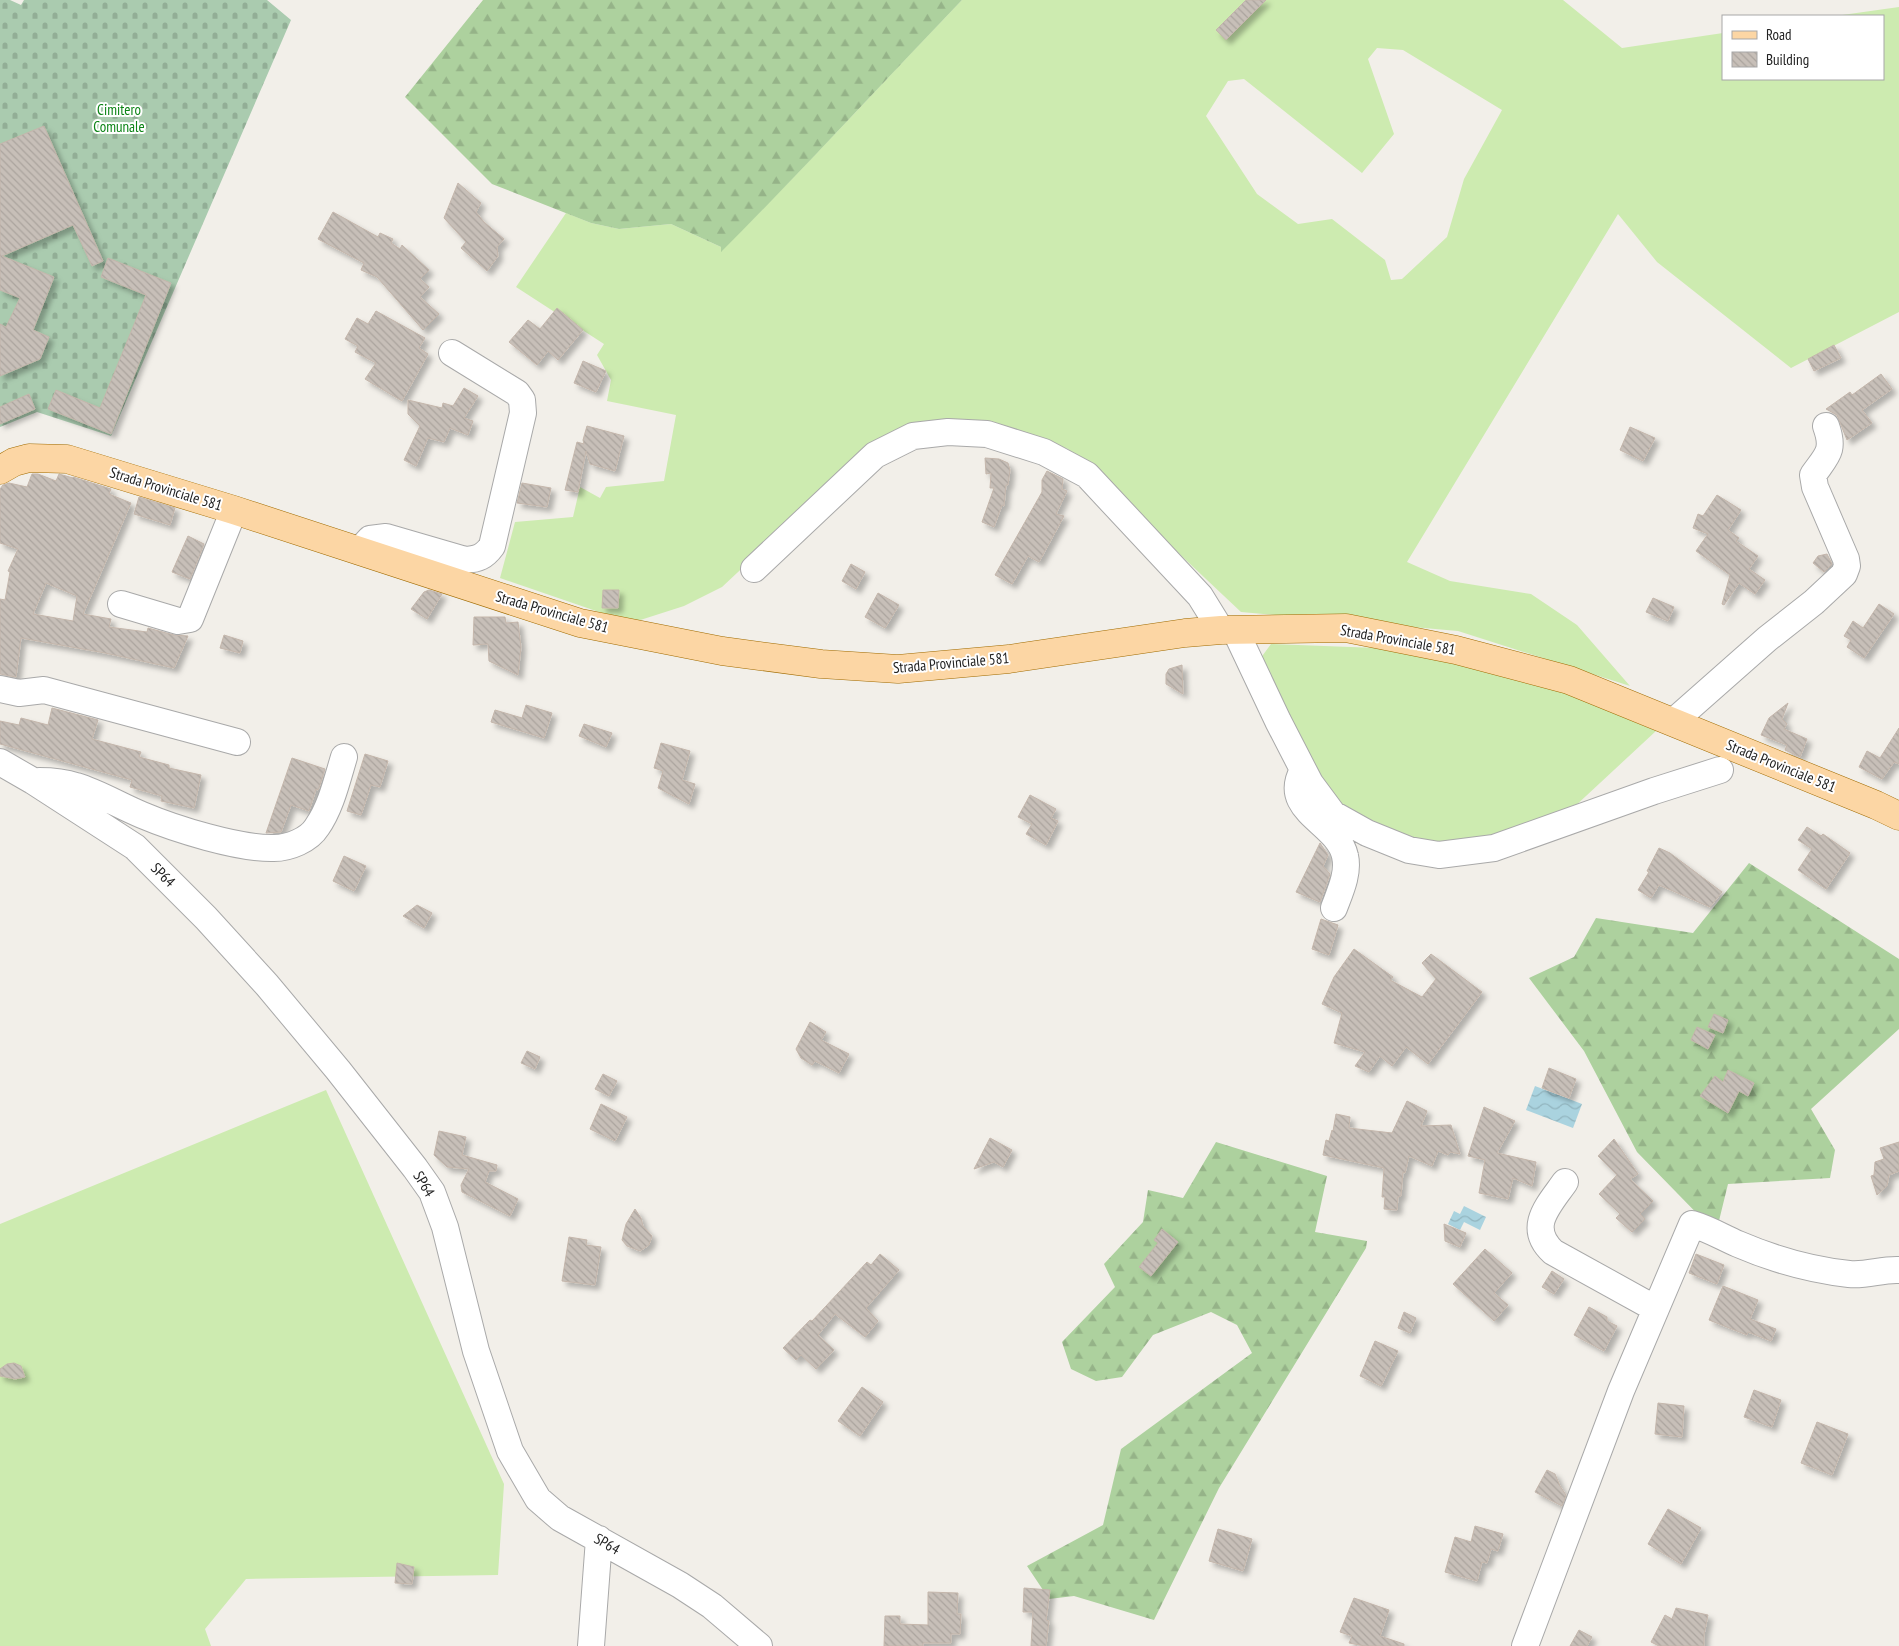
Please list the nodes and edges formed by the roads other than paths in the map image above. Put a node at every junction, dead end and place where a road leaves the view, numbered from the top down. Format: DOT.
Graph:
graph roads {
  1 [pos="452,353"];
  2 [pos="1826,426"];
  3 [pos="0,470"];
  4 [pos="234,510"];
  5 [pos="360,551"];
  6 [pos="754,569"];
  7 [pos="121,604"];
  8 [pos="1228,630"];
  9 [pos="0,689"];
  10 [pos="1672,722"];
  11 [pos="237,742"];
  12 [pos="344,757"];
  13 [pos="0,762"];
  14 [pos="1303,770"];
  15 [pos="1720,770"];
  16 [pos="33,780"];
  17 [pos="1899,816"];
  18 [pos="1334,908"];
  19 [pos="1565,1182"];
  20 [pos="1899,1270"];
  21 [pos="1656,1309"];
  22 [pos="600,1539"];
  23 [pos="591,1646"];
  24 [pos="760,1646"];
  25 [pos="1524,1646"];
  1 -- 5 [label="street"];
  2 -- 10 [label="street"];
  3 -- 4 [label="main road, Strada Provinciale 581"];
  4 -- 5 [label="main road, Strada Provinciale 581"];
  4 -- 7 [label="street"];
  5 -- 8 [label="main road, Strada Provinciale 581"];
  6 -- 8 [label="street"];
  8 -- 10 [label="main road, Strada Provinciale 581"];
  8 -- 14 [label="street"];
  9 -- 11 [label="street"];
  10 -- 17 [label="main road, Strada Provinciale 581"];
  12 -- 16 [label="street"];
  13 -- 16 [label="street, SP64 / SP64"];
  14 -- 15 [label="street"];
  14 -- 18 [label="street"];
  16 -- 22 [label="street, SP64 / SP64"];
  19 -- 21 [label="street"];
  20 -- 21 [label="street"];
  21 -- 25 [label="street"];
  22 -- 23 [label="street"];
  22 -- 24 [label="street, SP64 / SP64"];
}
